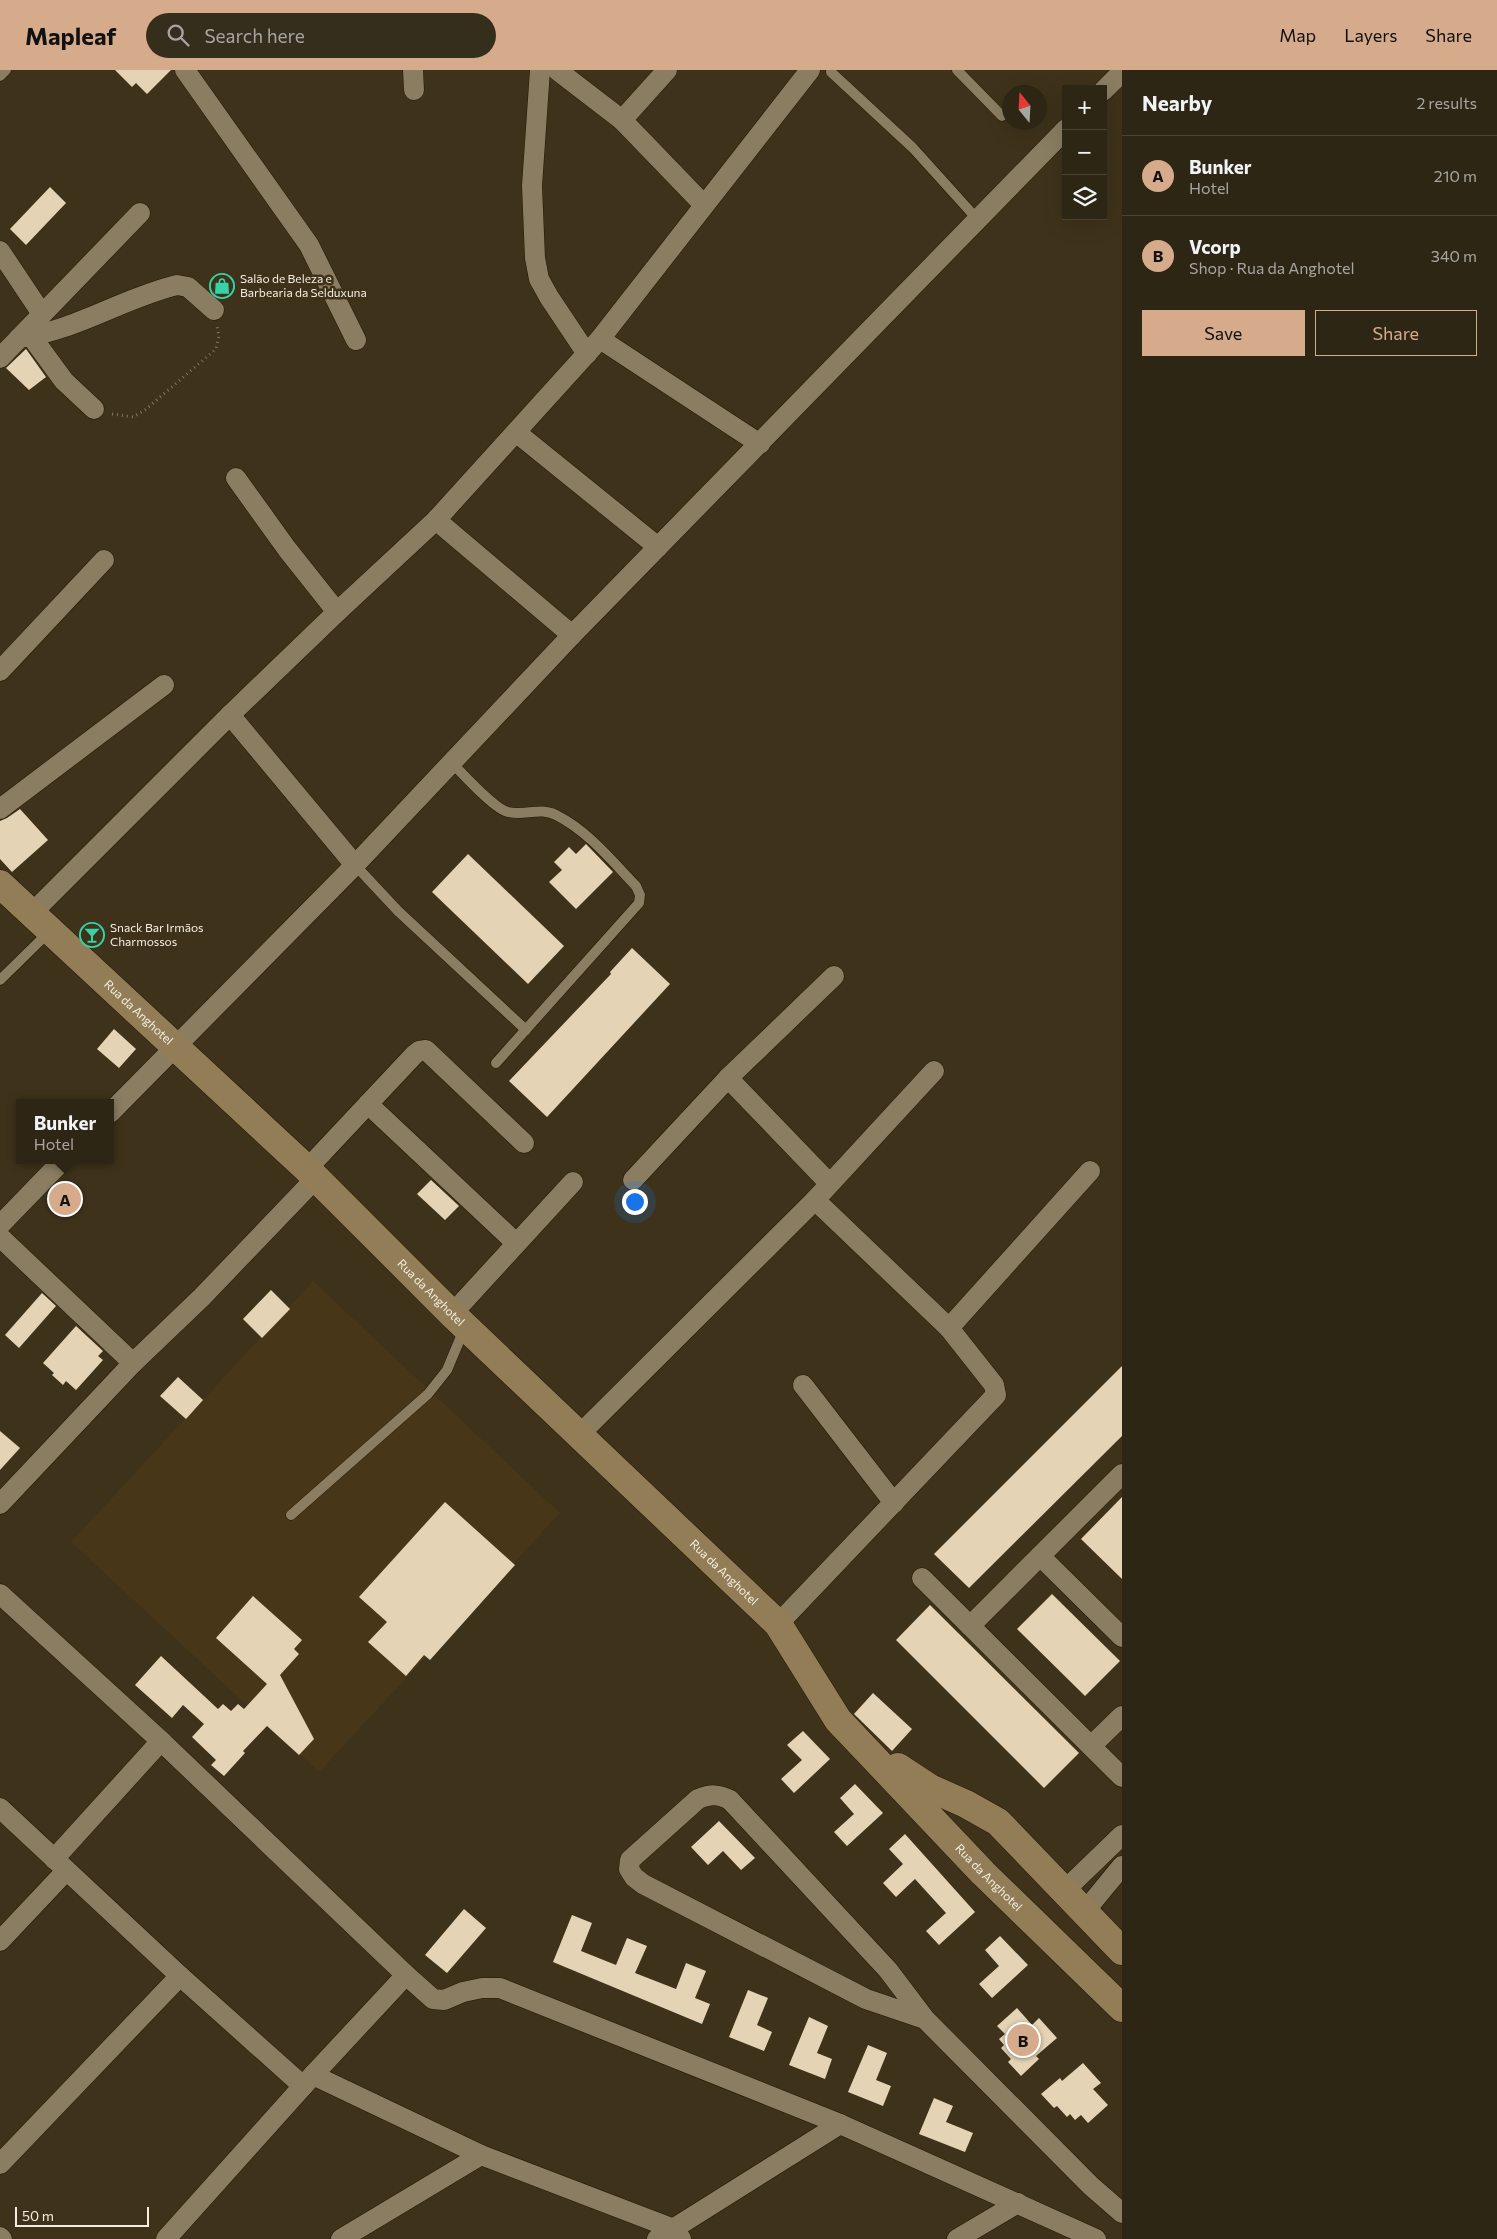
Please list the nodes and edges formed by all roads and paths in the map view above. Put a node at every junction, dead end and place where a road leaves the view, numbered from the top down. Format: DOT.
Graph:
graph roads {
  1 [pos="6,70"];
  2 [pos="185,70"];
  3 [pos="413,70"];
  4 [pos="540,70"];
  5 [pos="557,70"];
  6 [pos="666,70"];
  7 [pos="810,70"];
  8 [pos="957,70"];
  9 [pos="831,72"];
  10 [pos="1122,72"];
  11 [pos="0,76"];
  12 [pos="1107,87"];
  13 [pos="414,90"];
  14 [pos="1002,116"];
  15 [pos="622,120"];
  16 [pos="1062,134"];
  17 [pos="704,205"];
  18 [pos="140,213"];
  19 [pos="978,220"];
  20 [pos="0,251"];
  21 [pos="214,310"];
  22 [pos="42,314"];
  23 [pos="25,337"];
  24 [pos="600,339"];
  25 [pos="356,340"];
  26 [pos="587,354"];
  27 [pos="0,358"];
  28 [pos="94,409"];
  29 [pos="133,417"];
  30 [pos="517,433"];
  31 [pos="760,444"];
  32 [pos="236,478"];
  33 [pos="436,520"];
  34 [pos="658,547"];
  35 [pos="104,560"];
  36 [pos="337,612"];
  37 [pos="572,635"];
  38 [pos="0,671"];
  39 [pos="164,685"];
  40 [pos="230,715"];
  41 [pos="451,762"];
  42 [pos="0,809"];
  43 [pos="354,865"];
  44 [pos="0,884"];
  45 [pos="40,922"];
  46 [pos="834,976"];
  47 [pos="0,980"];
  48 [pos="526,1030"];
  49 [pos="176,1045"];
  50 [pos="496,1063"];
  51 [pos="934,1071"];
  52 [pos="728,1078"];
  53 [pos="368,1104"];
  54 [pos="114,1108"];
  55 [pos="524,1143"];
  56 [pos="59,1164"];
  57 [pos="1090,1171"];
  58 [pos="311,1174"];
  59 [pos="633,1180"];
  60 [pos="573,1182"];
  61 [pos="829,1184"];
  62 [pos="814,1200"];
  63 [pos="0,1225"];
  64 [pos="0,1237"];
  65 [pos="516,1243"];
  66 [pos="459,1320"];
  67 [pos="949,1328"];
  68 [pos="133,1363"];
  69 [pos="803,1385"];
  70 [pos="579,1435"];
  71 [pos="1122,1474"];
  72 [pos="894,1503"];
  73 [pos="0,1504"];
  74 [pos="291,1515"];
  75 [pos="1040,1556"];
  76 [pos="922,1578"];
  77 [pos="0,1594"];
  78 [pos="778,1624"];
  79 [pos="970,1626"];
  80 [pos="1122,1637"];
  81 [pos="1122,1716"];
  82 [pos="838,1720"];
  83 [pos="161,1741"];
  84 [pos="1091,1746"];
  85 [pos="1122,1777"];
  86 [pos="0,1808"];
  87 [pos="1122,1835"];
  88 [pos="60,1865"];
  89 [pos="1122,1866"];
  90 [pos="1064,1890"];
  91 [pos="1085,1911"];
  92 [pos="0,1941"];
  93 [pos="1122,1951"];
  94 [pos="888,1970"];
  95 [pos="406,1975"];
  96 [pos="180,1976"];
  97 [pos="866,1999"];
  98 [pos="1122,2008"];
  99 [pos="925,2019"];
  100 [pos="308,2080"];
  101 [pos="840,2124"];
  102 [pos="481,2154"];
  103 [pos="0,2164"];
  104 [pos="1018,2202"];
  105 [pos="1122,2213"];
  106 [pos="671,2236"];
  107 [pos="166,2239"];
  108 [pos="340,2239"];
  109 [pos="957,2239"];
  110 [pos="1096,2239"];
  1 -- 11 [label="lane"];
  2 -- 25 [label="street"];
  3 -- 13 [label="street"];
  4 -- 26 [label="street"];
  5 -- 15 [label="street"];
  6 -- 15 [label="street"];
  7 -- 17 [label="street"];
  8 -- 14 [label="lane"];
  9 -- 19 [label="lane"];
  10 -- 12 [label="street"];
  15 -- 17 [label="street"];
  16 -- 19 [label="street"];
  17 -- 24 [label="street"];
  18 -- 22 [label="street"];
  19 -- 31 [label="street"];
  20 -- 22 [label="street"];
  21 -- 23 [label="street"];
  21 -- 29 [label="path"];
  22 -- 23 [label="street"];
  23 -- 27 [label="street"];
  23 -- 28 [label="street"];
  24 -- 26 [label="street"];
  24 -- 31 [label="street"];
  26 -- 30 [label="street"];
  30 -- 33 [label="street"];
  30 -- 34 [label="street"];
  31 -- 34 [label="street"];
  32 -- 36 [label="street"];
  33 -- 36 [label="street"];
  33 -- 37 [label="street"];
  34 -- 37 [label="street"];
  35 -- 38 [label="street"];
  36 -- 40 [label="street"];
  37 -- 41 [label="street"];
  39 -- 42 [label="street"];
  40 -- 43 [label="street"];
  40 -- 45 [label="street"];
  41 -- 43 [label="street"];
  41 -- 48 [label="lane"];
  43 -- 48 [label="lane"];
  43 -- 49 [label="street"];
  44 -- 45 [label="main road, Rua da Anghotel"];
  45 -- 47 [label="lane"];
  45 -- 49 [label="main road, Rua da Anghotel"];
  46 -- 52 [label="street"];
  48 -- 50 [label="lane"];
  49 -- 54 [label="street"];
  49 -- 58 [label="main road, Rua da Anghotel"];
  51 -- 61 [label="street"];
  52 -- 59 [label="street"];
  52 -- 61 [label="street"];
  53 -- 55 [label="street"];
  53 -- 58 [label="street"];
  53 -- 65 [label="street"];
  56 -- 63 [label="street"];
  57 -- 67 [label="street"];
  58 -- 66 [label="main road, Rua da Anghotel"];
  58 -- 68 [label="street"];
  60 -- 65 [label="street"];
  61 -- 62 [label="street"];
  62 -- 67 [label="street"];
  62 -- 70 [label="street"];
  64 -- 68 [label="street"];
  65 -- 66 [label="street"];
  66 -- 70 [label="main road, Rua da Anghotel"];
  66 -- 74 [label="lane"];
  67 -- 72 [label="street"];
  68 -- 73 [label="street"];
  69 -- 72 [label="street"];
  70 -- 78 [label="main road, Rua da Anghotel"];
  71 -- 75 [label="street"];
  72 -- 78 [label="street"];
  75 -- 79 [label="street"];
  75 -- 80 [label="street"];
  76 -- 79 [label="street"];
  77 -- 83 [label="street"];
  78 -- 82 [label="main road, Rua da Anghotel"];
  79 -- 84 [label="street"];
  81 -- 84 [label="street"];
  82 -- 90 [label="main road, Rua da Anghotel"];
  82 -- 98 [label="main road, Rua da Anghotel"];
  83 -- 88 [label="street"];
  83 -- 95 [label="street"];
  84 -- 85 [label="street"];
  86 -- 88 [label="street"];
  87 -- 90 [label="street"];
  88 -- 92 [label="street"];
  88 -- 96 [label="street"];
  89 -- 91 [label="street"];
  90 -- 91 [label="main road, Rua da Anghotel"];
  91 -- 93 [label="main road, Rua da Anghotel"];
  94 -- 97 [label="street"];
  94 -- 97 [label="street"];
  94 -- 99 [label="street"];
  95 -- 100 [label="street"];
  95 -- 101 [label="street"];
  96 -- 100 [label="street"];
  96 -- 103 [label="street"];
  97 -- 99 [label="street"];
  99 -- 105 [label="street"];
  100 -- 102 [label="street"];
  100 -- 107 [label="street"];
  101 -- 104 [label="street"];
  101 -- 106 [label="street"];
  102 -- 106 [label="street"];
  102 -- 108 [label="street"];
  104 -- 109 [label="street"];
  104 -- 110 [label="street"];
}
